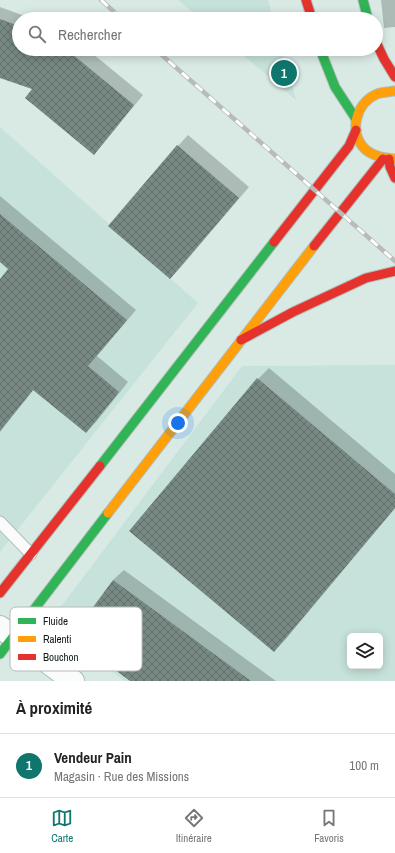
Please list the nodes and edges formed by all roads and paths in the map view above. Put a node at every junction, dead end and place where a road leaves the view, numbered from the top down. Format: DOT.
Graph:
graph roads {
  1 [pos="306,0"];
  2 [pos="363,0"];
  3 [pos="310,12"];
  4 [pos="366,12"];
  5 [pos="323,56"];
  6 [pos="383,56"];
  7 [pos="395,77"];
  8 [pos="395,91"];
  9 [pos="356,119"];
  10 [pos="356,130"];
  11 [pos="389,159"];
  12 [pos="395,178"];
  13 [pos="395,271"];
  14 [pos="241,340"];
  15 [pos="0,522"];
  16 [pos="31,554"];
  17 [pos="0,593"];
  18 [pos="29,607"];
  19 [pos="57,671"];
  20 [pos="73,681"];
  1 -- 3 [label="main road"];
  2 -- 4 [label="main road"];
  5 -- 9 [label="main road"];
  6 -- 7 [label="main road"];
  8 -- 9 [label="main road"];
  9 -- 10 [label="main road"];
  10 -- 11 [label="main road"];
  10 -- 16 [label="main road"];
  11 -- 12 [label="main road"];
  11 -- 14 [label="main road"];
  13 -- 14 [label="main road"];
  14 -- 18 [label="main road"];
  15 -- 16 [label="lane"];
  16 -- 17 [label="main road"];
  19 -- 20 [label="street"];
}
